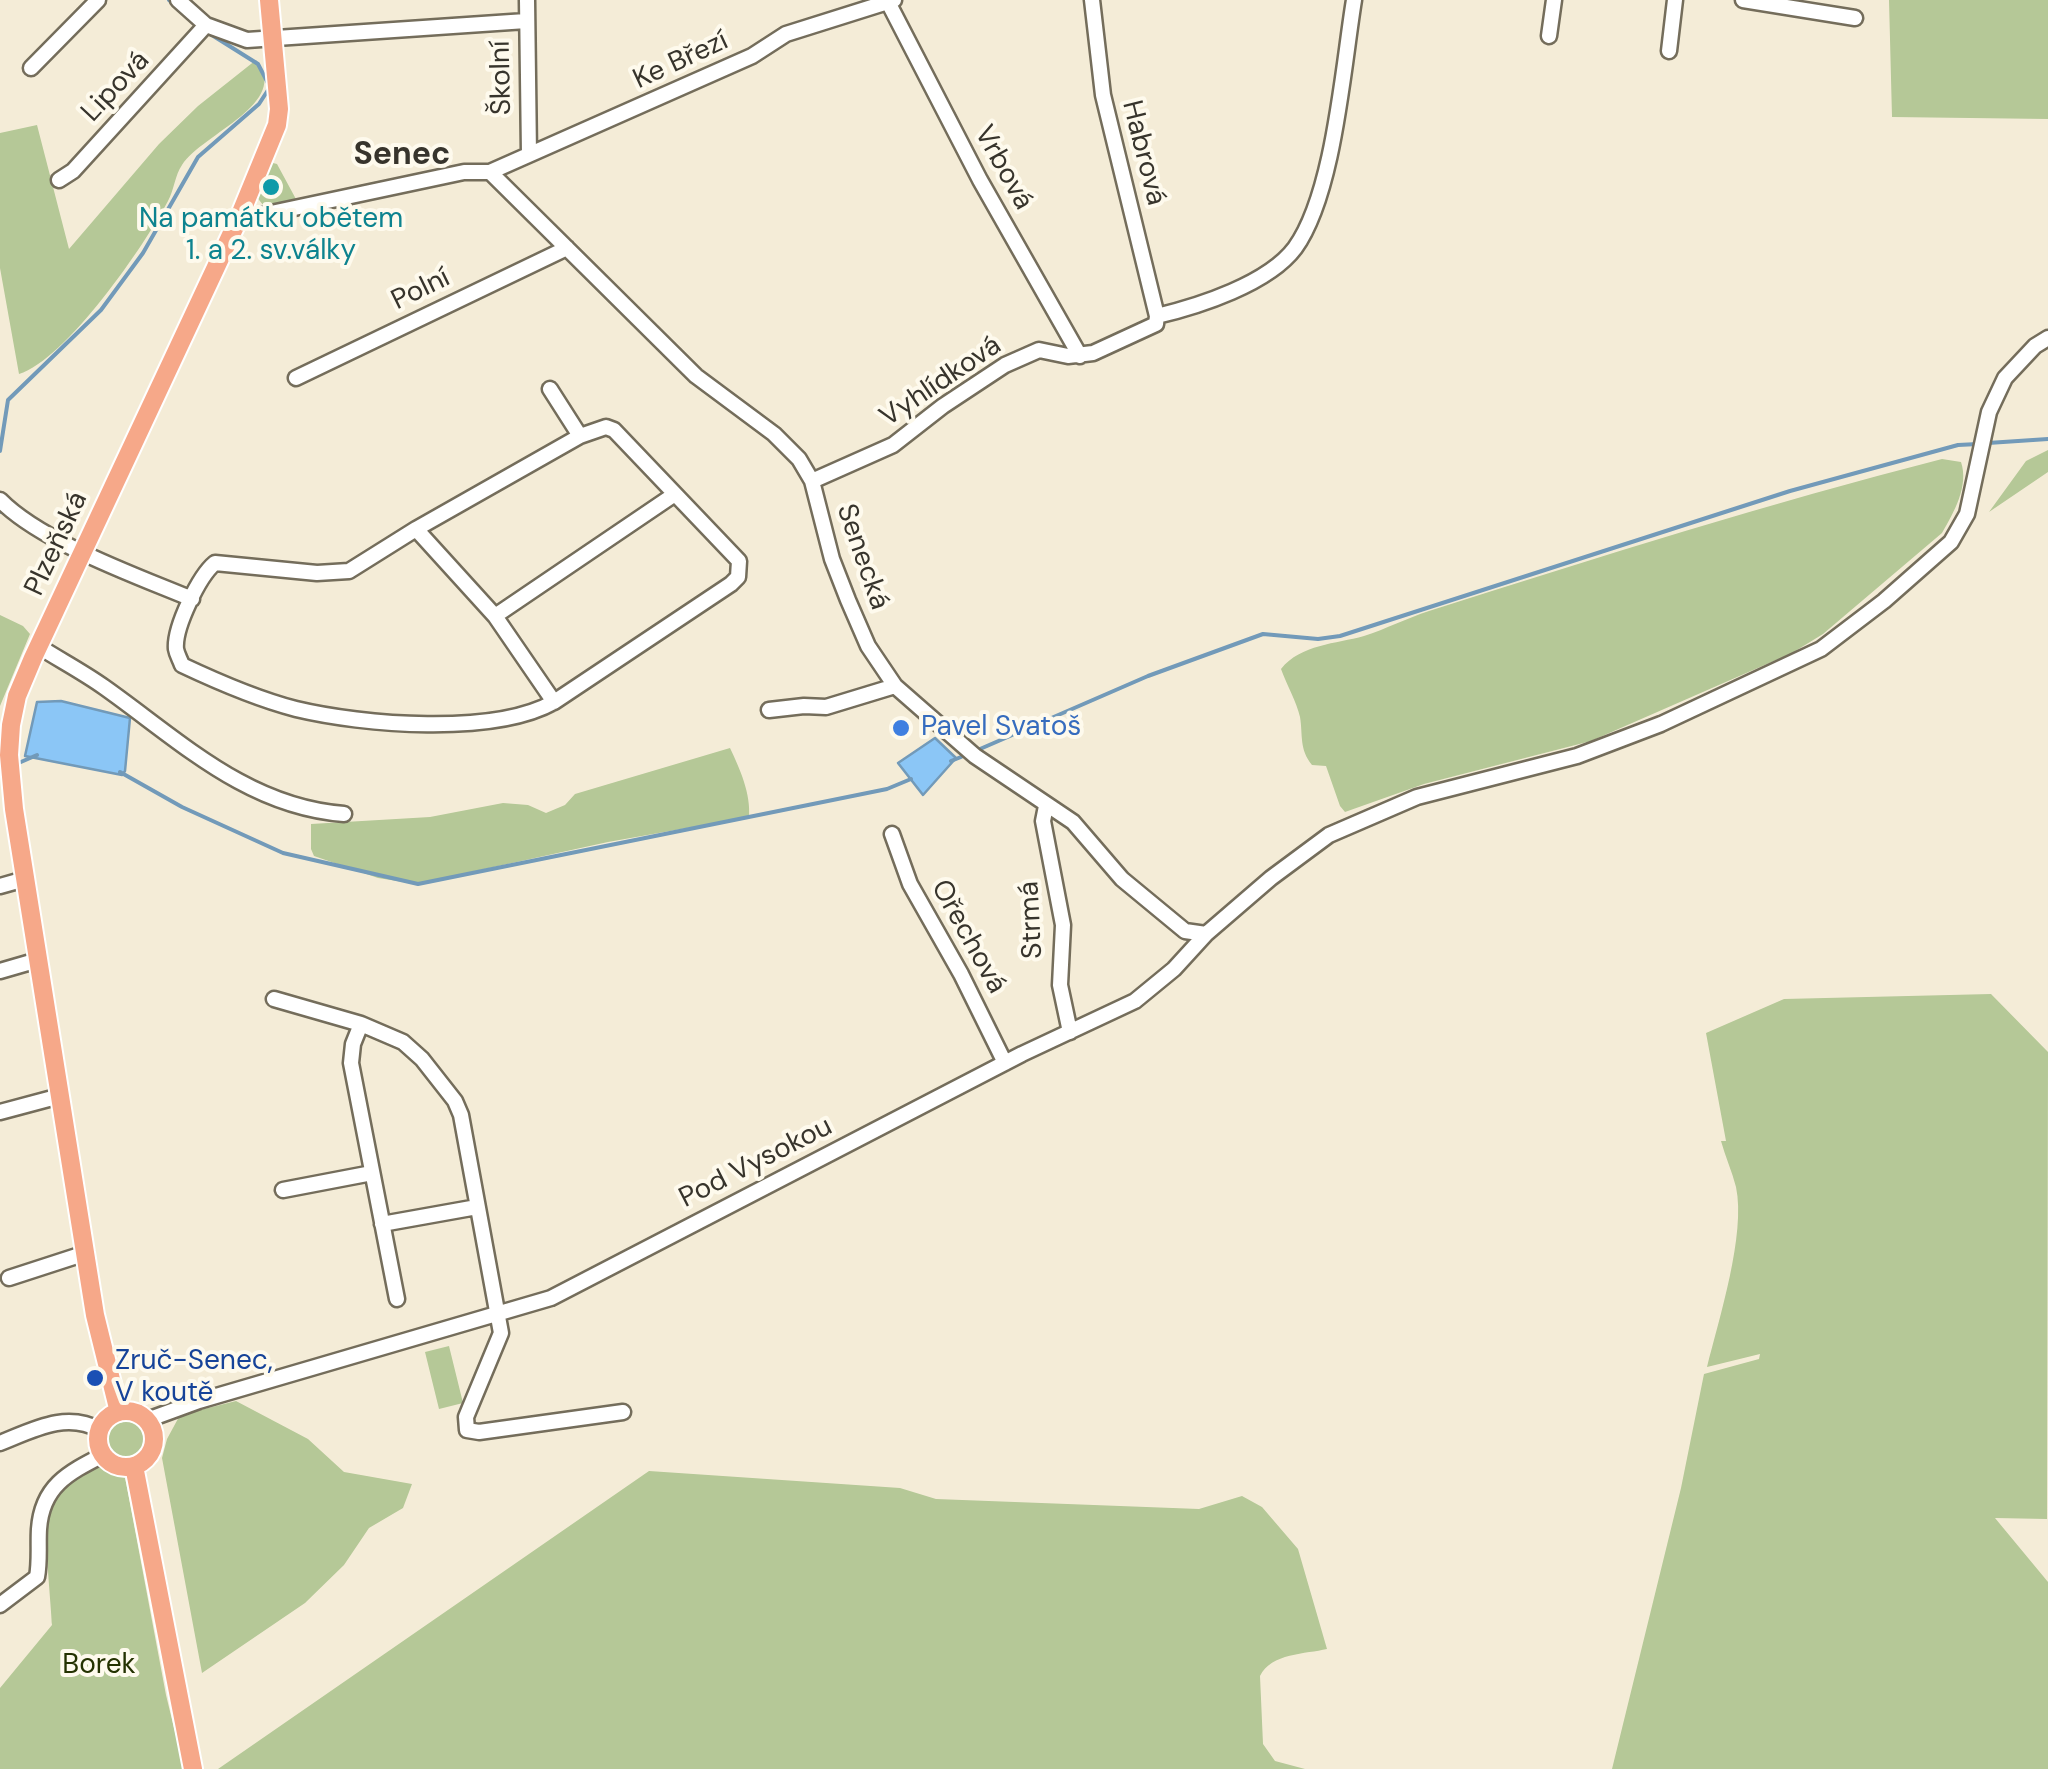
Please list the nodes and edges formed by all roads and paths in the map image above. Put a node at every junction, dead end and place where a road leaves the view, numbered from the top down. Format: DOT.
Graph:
graph roads {
  1 [pos="98,0"];
  2 [pos="178,0"];
  3 [pos="270,0"];
  4 [pos="527,0"];
  5 [pos="1092,0"];
  6 [pos="1354,0"];
  7 [pos="1554,0"];
  8 [pos="1676,0"];
  9 [pos="1744,0"];
  10 [pos="891,1"];
  11 [pos="1854,18"];
  12 [pos="526,21"];
  13 [pos="206,24"];
  14 [pos="1549,36"];
  15 [pos="273,39"];
  16 [pos="1669,52"];
  17 [pos="31,68"];
  18 [pos="530,154"];
  19 [pos="490,172"];
  20 [pos="59,180"];
  21 [pos="238,220"];
  22 [pos="567,248"];
  23 [pos="1158,316"];
  24 [pos="2048,338"];
  25 [pos="1080,356"];
  26 [pos="296,378"];
  27 [pos="550,389"];
  28 [pos="580,436"];
  29 [pos="812,481"];
  30 [pos="675,494"];
  31 [pos="0,500"];
  32 [pos="416,529"];
  33 [pos="84,553"];
  34 [pos="192,599"];
  35 [pos="495,616"];
  36 [pos="38,646"];
  37 [pos="894,686"];
  38 [pos="554,702"];
  39 [pos="769,710"];
  40 [pos="1046,806"];
  41 [pos="344,814"];
  42 [pos="892,834"];
  43 [pos="25,879"];
  44 [pos="0,886"];
  45 [pos="1206,934"];
  46 [pos="38,960"];
  47 [pos="0,971"];
  48 [pos="274,999"];
  49 [pos="361,1024"];
  50 [pos="1070,1032"];
  51 [pos="1005,1063"];
  52 [pos="60,1096"];
  53 [pos="0,1112"];
  54 [pos="372,1172"];
  55 [pos="283,1190"];
  56 [pos="478,1206"];
  57 [pos="382,1224"];
  58 [pos="86,1253"];
  59 [pos="9,1278"];
  60 [pos="396,1299"];
  61 [pos="498,1315"];
  62 [pos="119,1412"];
  63 [pos="623,1412"];
  64 [pos="147,1420"];
  65 [pos="100,1430"];
  66 [pos="0,1443"];
  67 [pos="102,1455"];
  68 [pos="134,1466"];
  69 [pos="0,1605"];
  70 [pos="193,1769"];
  1 -- 17 [label="street"];
  2 -- 13 [label="street"];
  3 -- 15 [label="main road, Plzeňská"];
  4 -- 12 [label="street, Školní"];
  5 -- 23 [label="street, Habrová"];
  6 -- 23 [label="street, Vyhlídková"];
  7 -- 14 [label="street"];
  8 -- 16 [label="street"];
  9 -- 11 [label="street"];
  10 -- 18 [label="street, Ke Březí"];
  10 -- 25 [label="street, Vrbová"];
  12 -- 15 [label="street"];
  12 -- 18 [label="street, Školní"];
  13 -- 15 [label="street"];
  13 -- 20 [label="street, Lipová"];
  15 -- 21 [label="main road, Plzeňská"];
  18 -- 19 [label="street, Ke Březí"];
  19 -- 21 [label="street, Ke Březí"];
  19 -- 22 [label="street, Senecká"];
  21 -- 33 [label="main road, Plzeňská"];
  22 -- 26 [label="street, Polní"];
  22 -- 29 [label="street, Senecká"];
  23 -- 25 [label="street, Vyhlídková"];
  24 -- 45 [label="street, Pod Vysokou"];
  25 -- 29 [label="street, Vyhlídková"];
  27 -- 28 [label="street"];
  28 -- 30 [label="street"];
  28 -- 32 [label="street"];
  29 -- 37 [label="street, Senecká"];
  30 -- 35 [label="street"];
  30 -- 38 [label="street"];
  31 -- 33 [label="street"];
  32 -- 34 [label="street"];
  32 -- 35 [label="street"];
  33 -- 34 [label="street"];
  33 -- 36 [label="main road, Plzeňská"];
  34 -- 38 [label="street"];
  35 -- 38 [label="street"];
  36 -- 41 [label="street"];
  36 -- 43 [label="main road, Plzeňská"];
  37 -- 39 [label="street"];
  37 -- 40 [label="street, Senecká"];
  40 -- 45 [label="street, Senecká"];
  40 -- 50 [label="street, Strmá"];
  42 -- 51 [label="street, Ořechová"];
  43 -- 44 [label="street"];
  43 -- 46 [label="main road, Plzeňská"];
  45 -- 50 [label="street, Pod Vysokou"];
  46 -- 47 [label="street"];
  46 -- 52 [label="main road, Plzeňská"];
  48 -- 49 [label="street"];
  49 -- 54 [label="street"];
  49 -- 56 [label="street"];
  50 -- 51 [label="street, Pod Vysokou"];
  51 -- 61 [label="street, Pod Vysokou"];
  52 -- 53 [label="street"];
  52 -- 58 [label="main road, Plzeňská"];
  54 -- 55 [label="street"];
  54 -- 57 [label="street"];
  56 -- 57 [label="street"];
  56 -- 61 [label="street"];
  57 -- 60 [label="street"];
  58 -- 59 [label="street"];
  58 -- 62 [label="main road, Plzeňská"];
  61 -- 63 [label="street"];
  61 -- 64 [label="street, Pod Vysokou"];
  62 -- 64 [label="main road"];
  62 -- 65 [label="main road"];
  64 -- 68 [label="main road"];
  65 -- 66 [label="street"];
  65 -- 67 [label="main road"];
  67 -- 68 [label="main road"];
  67 -- 69 [label="street"];
  68 -- 70 [label="main road"];
}
